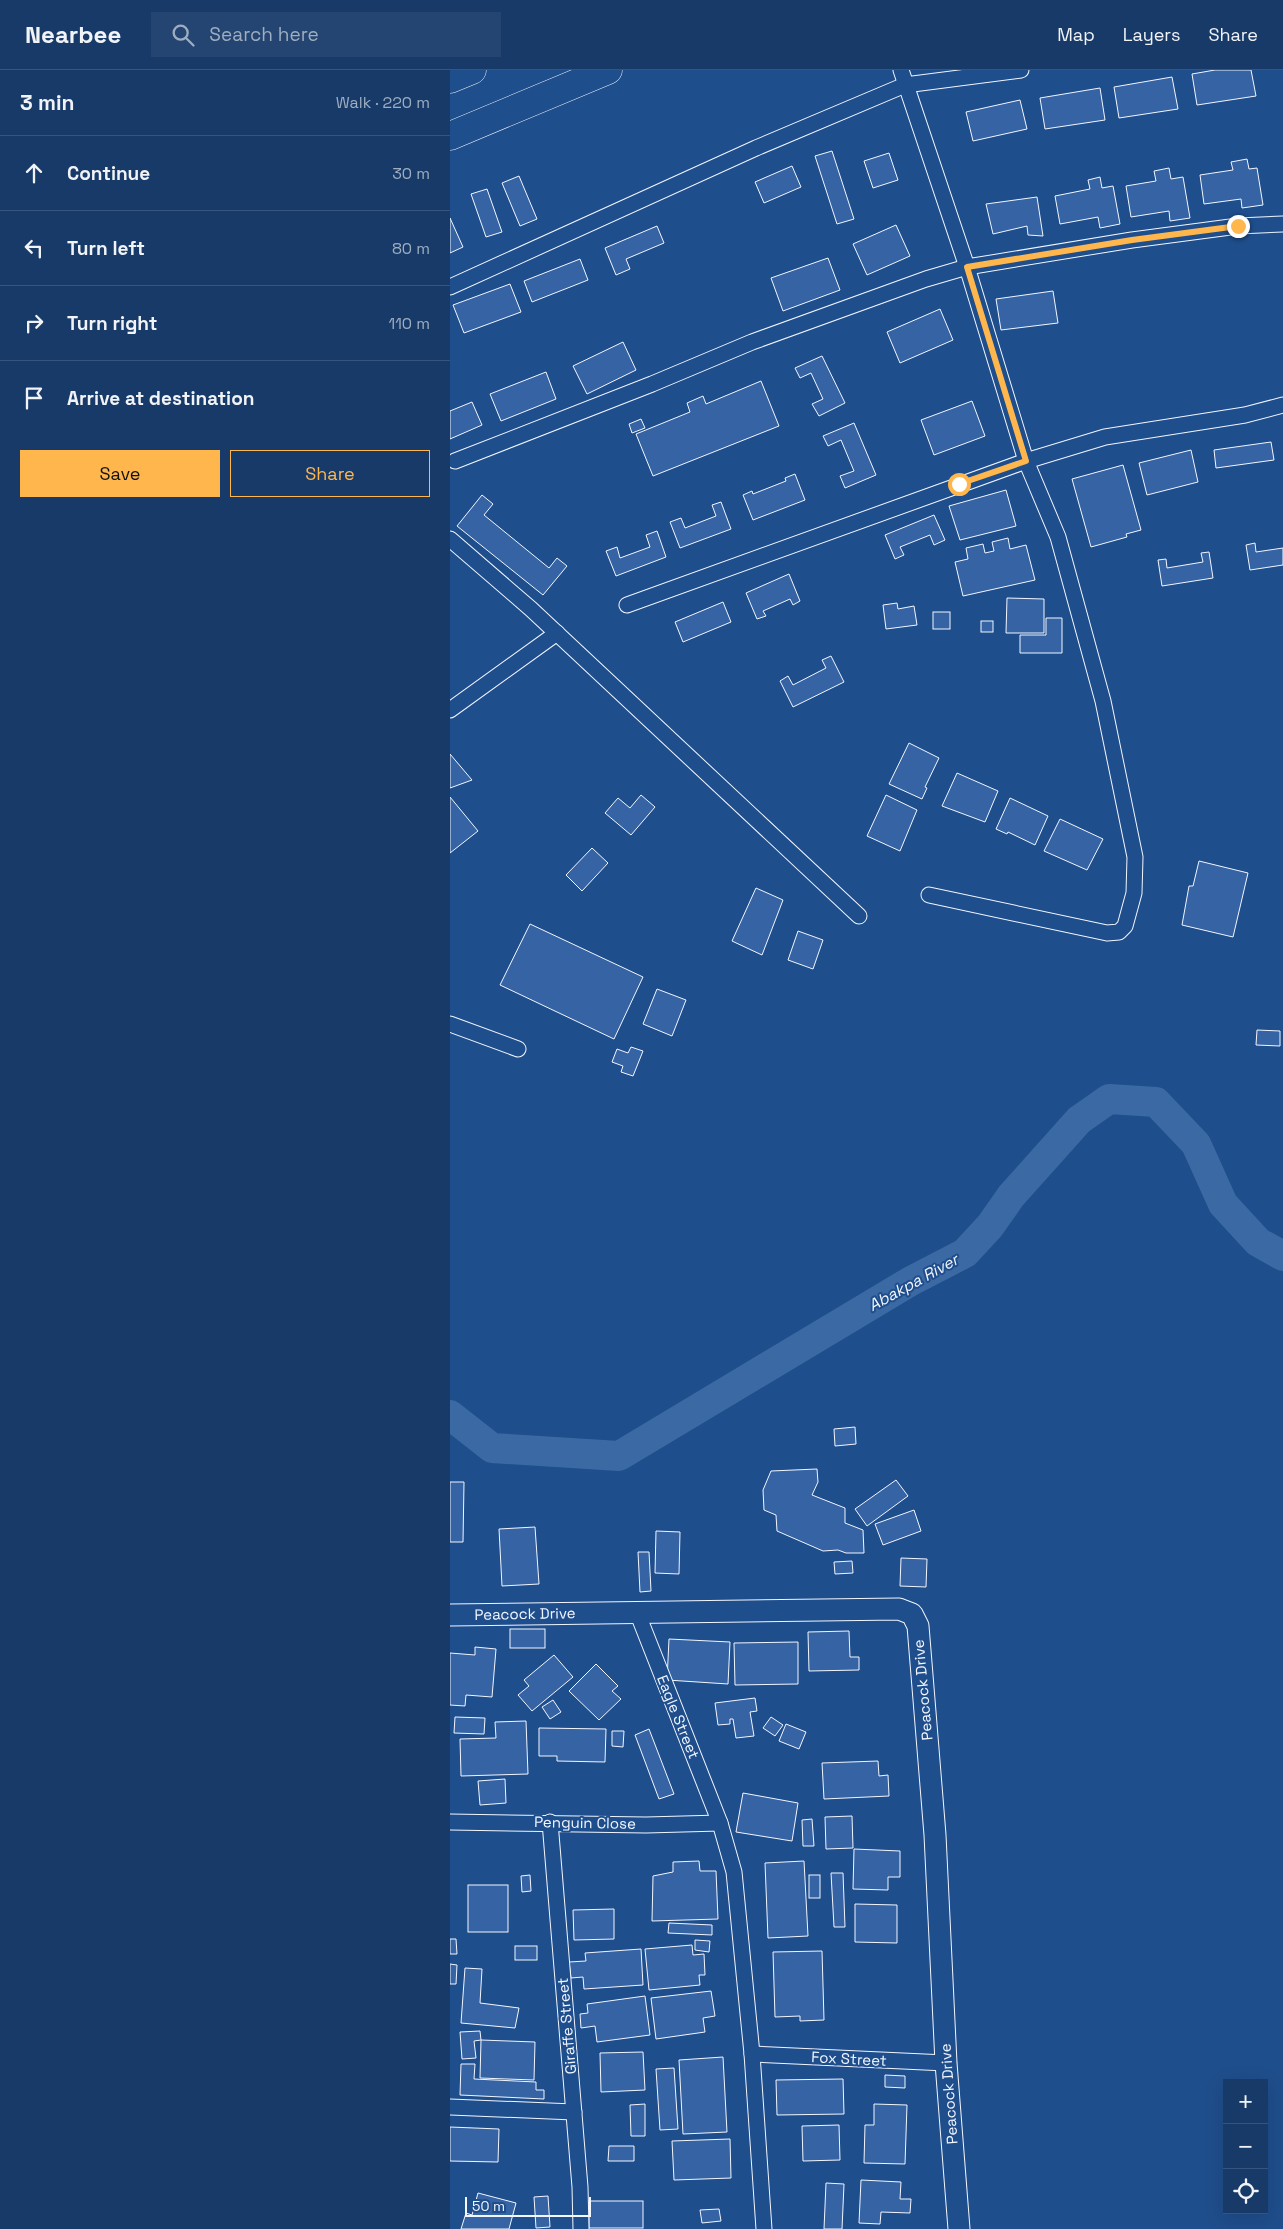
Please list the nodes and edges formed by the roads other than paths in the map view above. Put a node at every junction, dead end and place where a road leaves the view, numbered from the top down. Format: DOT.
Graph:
graph roads {
  1 [pos="472,70"];
  2 [pos="608,70"];
  3 [pos="901,70"];
  4 [pos="1021,70"];
  5 [pos="450,79"];
  6 [pos="905,85"];
  7 [pos="450,136"];
  8 [pos="1283,224"];
  9 [pos="967,267"];
  10 [pos="450,287"];
  11 [pos="1283,405"];
  12 [pos="455,461"];
  13 [pos="1026,461"];
  14 [pos="450,539"];
  15 [pos="627,605"];
  16 [pos="557,633"];
  17 [pos="450,710"];
  18 [pos="930,895"];
  19 [pos="859,916"];
  20 [pos="450,1024"];
  21 [pos="518,1049"];
  22 [pos="636,1612"];
  23 [pos="450,1615"];
  24 [pos="450,1822"];
  25 [pos="550,1822"];
  26 [pos="720,1823"];
  27 [pos="752,2054"];
  28 [pos="946,2063"];
  29 [pos="450,2107"];
  30 [pos="574,2112"];
  31 [pos="581,2229"];
  32 [pos="764,2229"];
  33 [pos="959,2229"];
  1 -- 5 [label="highway"];
  2 -- 7 [label="highway"];
  3 -- 6 [label="street"];
  4 -- 6 [label="street"];
  6 -- 9 [label="street"];
  6 -- 10 [label="street"];
  8 -- 9 [label="street"];
  9 -- 12 [label="street"];
  9 -- 13 [label="street"];
  11 -- 13 [label="street"];
  13 -- 15 [label="street"];
  13 -- 18 [label="street"];
  14 -- 16 [label="street"];
  16 -- 17 [label="street"];
  16 -- 19 [label="street"];
  20 -- 21 [label="street"];
  22 -- 23 [label="street, Peacock Drive"];
  22 -- 26 [label="street, Eagle Street"];
  22 -- 28 [label="street, Peacock Drive"];
  24 -- 25 [label="street, Penguin Close"];
  25 -- 26 [label="street, Penguin Close"];
  25 -- 30 [label="street, Giraffe Street"];
  26 -- 27 [label="street, Eagle Street"];
  27 -- 28 [label="street, Fox Street"];
  27 -- 32 [label="street, Eagle Street"];
  28 -- 33 [label="street, Peacock Drive"];
  29 -- 30 [label="street"];
  30 -- 31 [label="street, Giraffe Street"];
}
